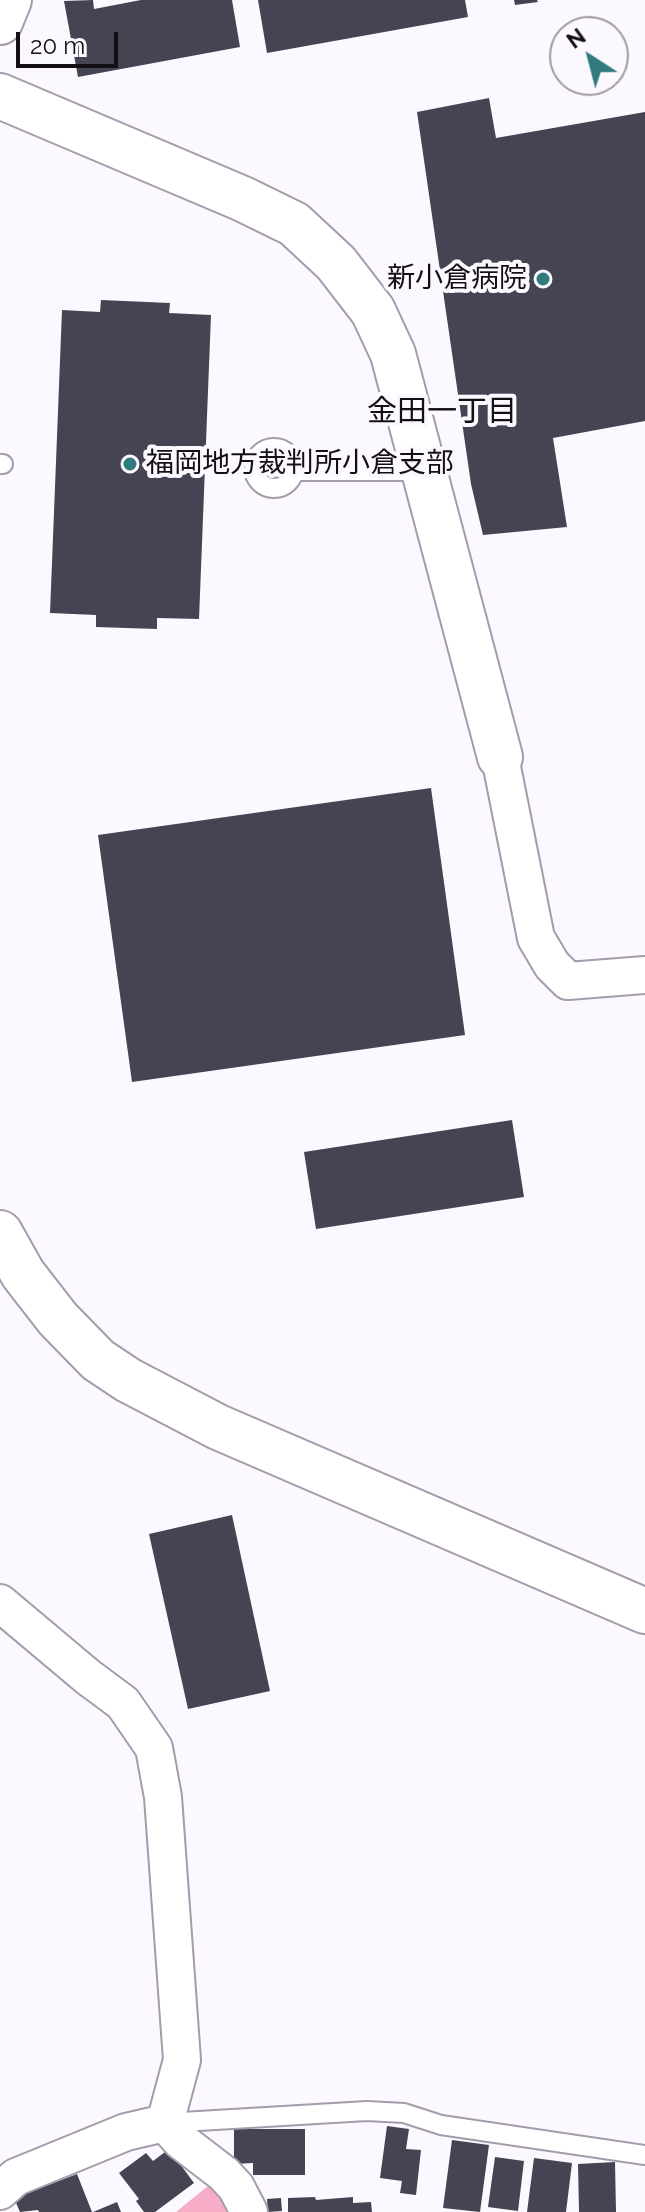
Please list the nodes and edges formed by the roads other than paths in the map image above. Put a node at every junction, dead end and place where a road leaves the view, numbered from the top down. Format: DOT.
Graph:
graph roads {
  1 [pos="9,0"];
  2 [pos="0,22"];
  3 [pos="0,96"];
  4 [pos="293,471"];
  5 [pos="423,471"];
  6 [pos="500,757"];
  7 [pos="645,975"];
  8 [pos="0,1233"];
  9 [pos="0,1603"];
  10 [pos="645,1611"];
  11 [pos="165,2123"];
  12 [pos="645,2155"];
  13 [pos="0,2191"];
  14 [pos="249,2212"];
  1 -- 2 [label="street"];
  3 -- 5 [label="street"];
  4 -- 5 [label="lane"];
  5 -- 6 [label="street"];
  6 -- 7 [label="street"];
  8 -- 10 [label="street"];
  9 -- 11 [label="street"];
  11 -- 12 [label="lane"];
  11 -- 13 [label="street"];
  11 -- 14 [label="street"];
}
